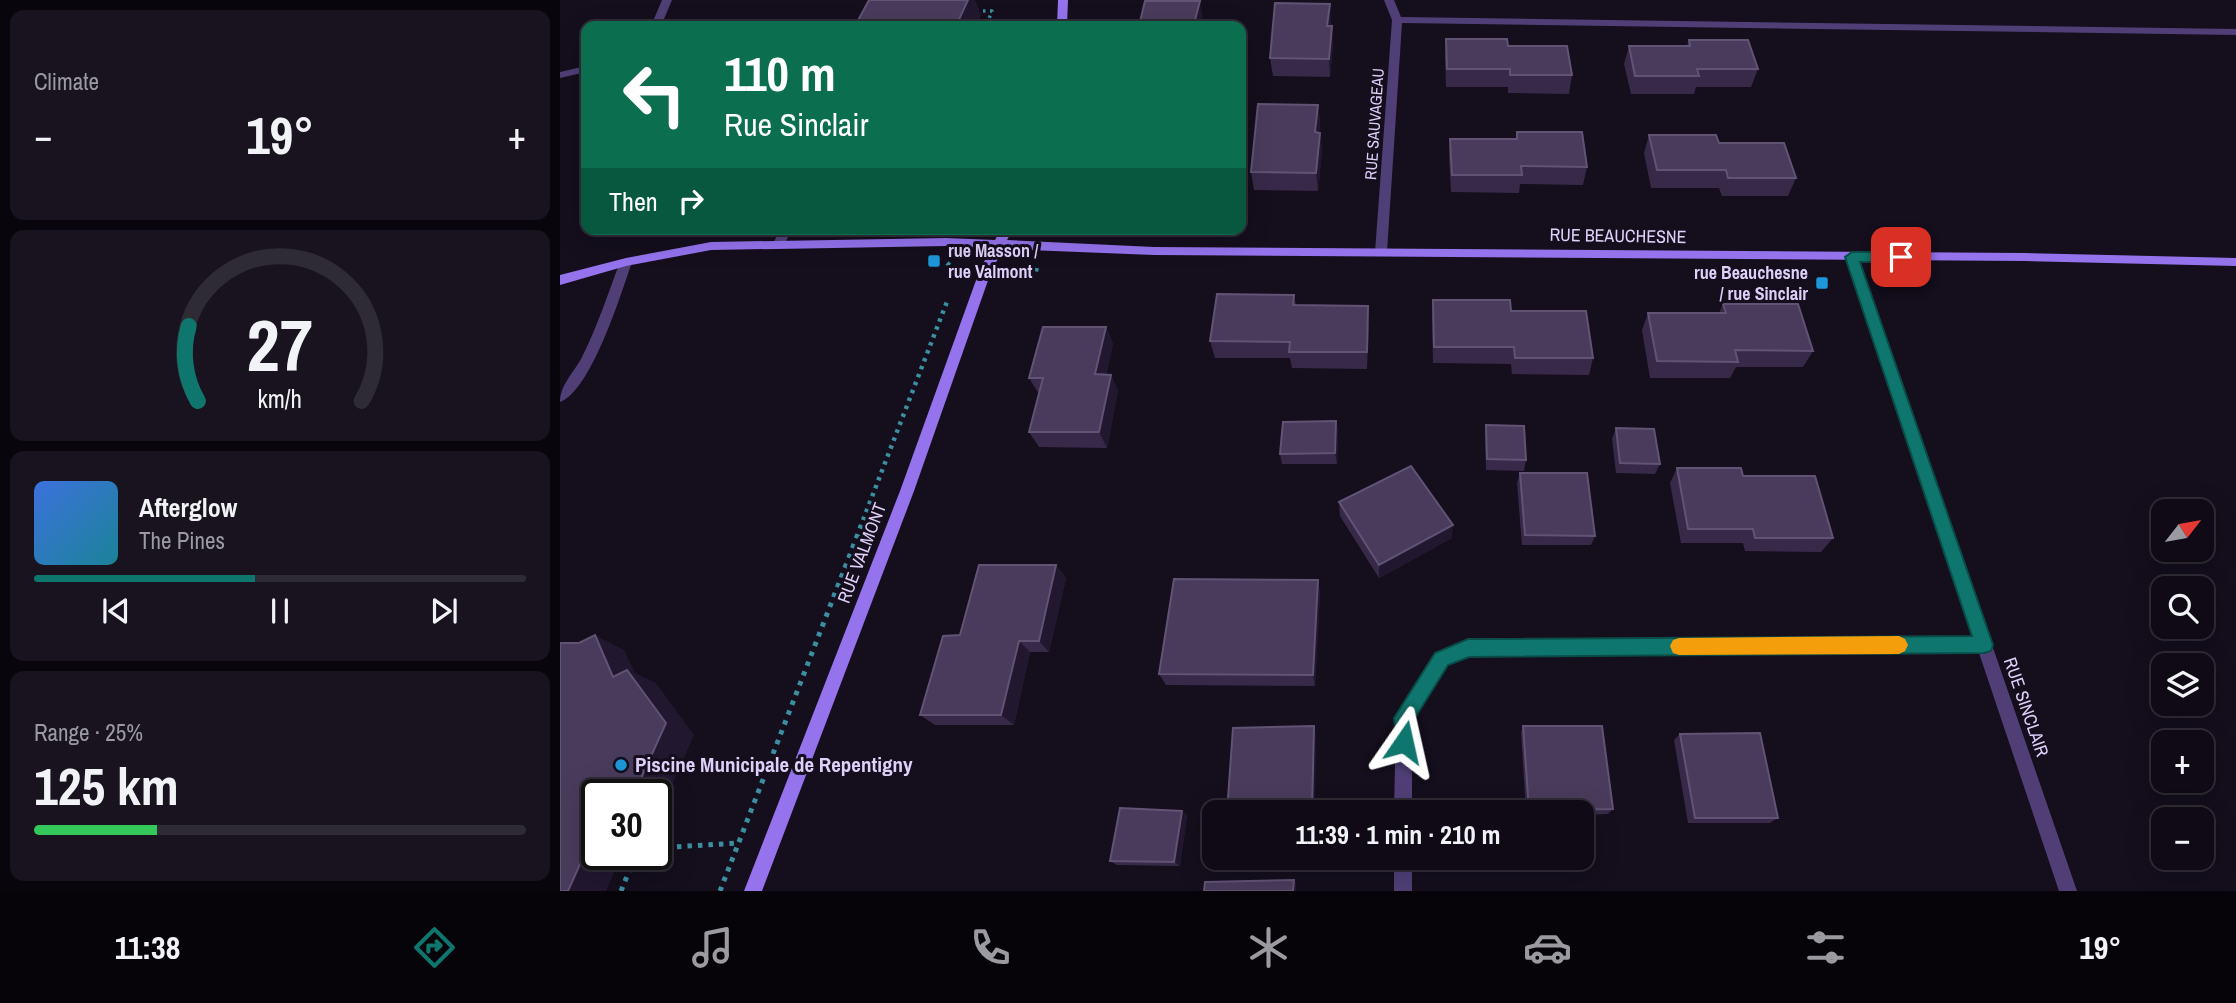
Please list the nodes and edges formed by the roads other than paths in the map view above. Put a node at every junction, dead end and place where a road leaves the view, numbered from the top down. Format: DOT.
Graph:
graph roads {
  1 [pos="667,0"];
  2 [pos="1063,0"];
  3 [pos="1389,0"];
  4 [pos="1397,20"];
  5 [pos="658,21"];
  6 [pos="1062,21"];
  7 [pos="2236,32"];
  8 [pos="581,70"];
  9 [pos="560,75"];
  10 [pos="783,235"];
  11 [pos="1003,237"];
  12 [pos="779,244"];
  13 [pos="1381,252"];
  14 [pos="1852,257"];
  15 [pos="626,262"];
  16 [pos="2236,262"];
  17 [pos="560,280"];
  18 [pos="560,397"];
  19 [pos="1984,645"];
  20 [pos="1403,800"];
  21 [pos="1403,870"];
  22 [pos="753,891"];
  23 [pos="1403,891"];
  24 [pos="2068,891"];
  1 -- 5 [label="street"];
  2 -- 6 [label="street"];
  3 -- 4 [label="street, RUE SAUVAGEAU"];
  4 -- 7 [label="street"];
  4 -- 13 [label="street, RUE SAUVAGEAU"];
  8 -- 9 [label="street"];
  10 -- 12 [label="street"];
  11 -- 12 [label="street, RUE BEAUCHESNE"];
  11 -- 13 [label="street, RUE BEAUCHESNE"];
  11 -- 22 [label="street, RUE VALMONT"];
  12 -- 15 [label="street, RUE BEAUCHESNE"];
  13 -- 14 [label="street, RUE BEAUCHESNE"];
  14 -- 16 [label="street, RUE BEAUCHESNE"];
  14 -- 19 [label="street, RUE SINCLAIR"];
  15 -- 17 [label="street, RUE BEAUCHESNE"];
  15 -- 18 [label="street"];
  19 -- 20 [label="street"];
  19 -- 24 [label="street, RUE SINCLAIR"];
  21 -- 23 [label="street"];
}
